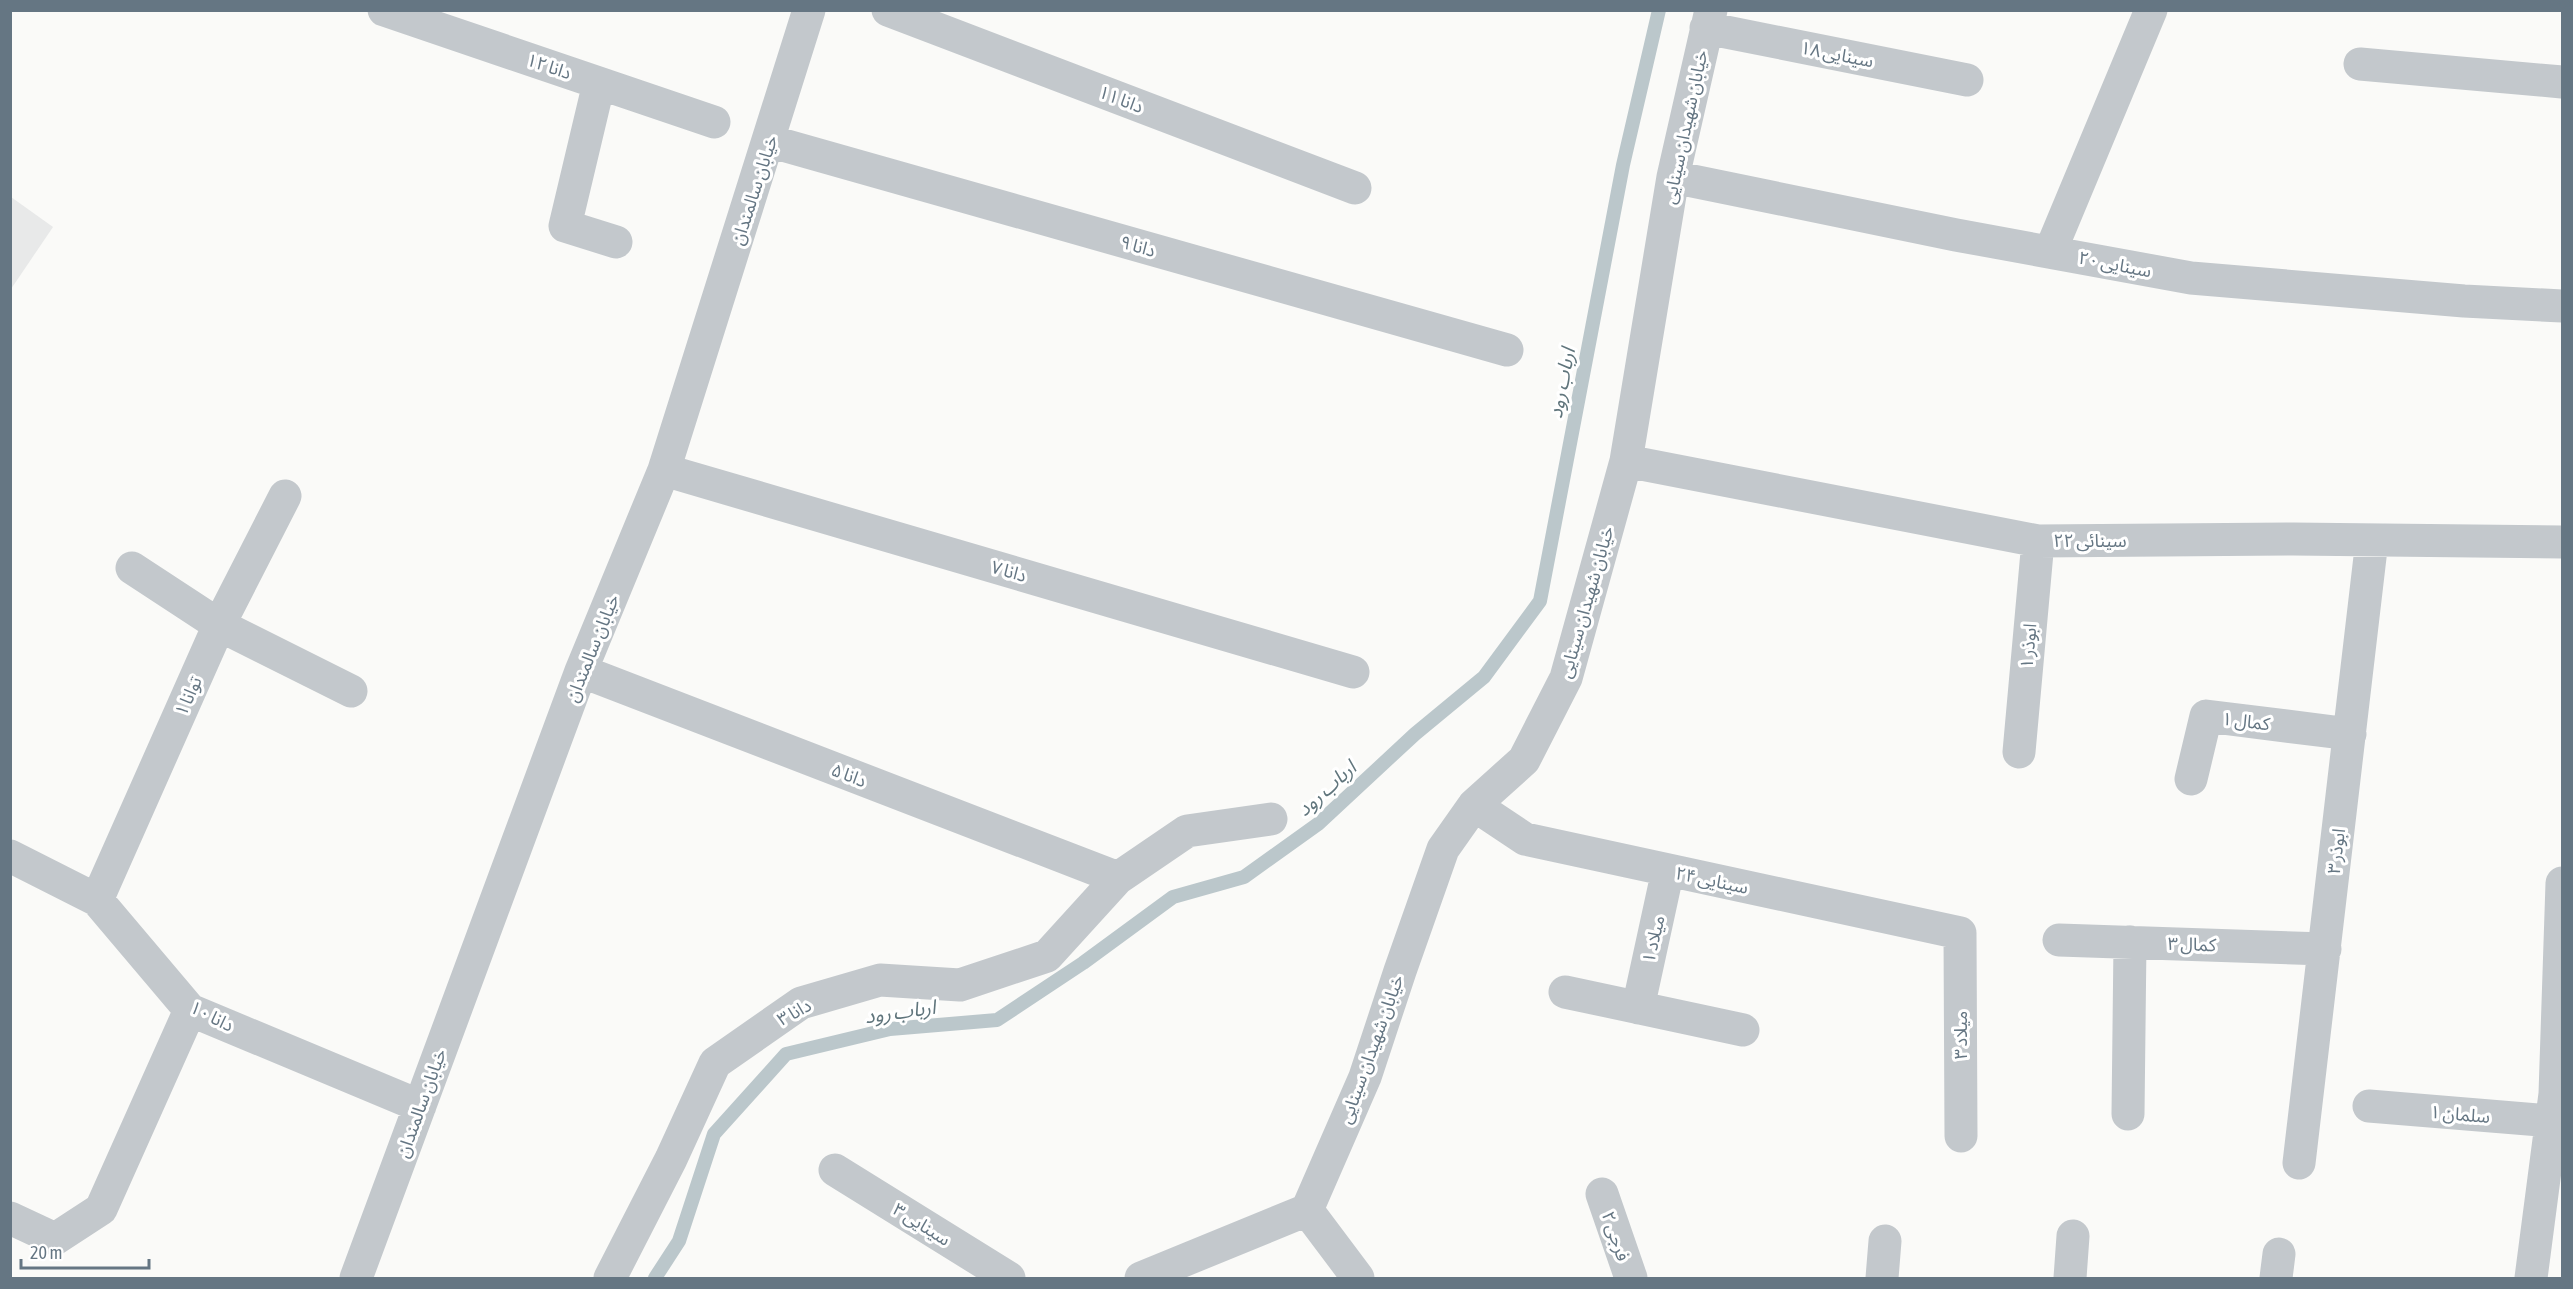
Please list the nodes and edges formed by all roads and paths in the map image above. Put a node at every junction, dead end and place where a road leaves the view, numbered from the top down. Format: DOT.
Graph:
graph roads {
  1 [pos="384,10"];
  2 [pos="809,10"];
  3 [pos="888,10"];
  4 [pos="2151,10"];
  5 [pos="1708,19"];
  6 [pos="2360,64"];
  7 [pos="1967,80"];
  8 [pos="2562,82"];
  9 [pos="599,83"];
  10 [pos="714,122"];
  11 [pos="769,141"];
  12 [pos="1673,177"];
  13 [pos="1355,188"];
  14 [pos="616,242"];
  15 [pos="2050,252"];
  16 [pos="2562,306"];
  17 [pos="1507,350"];
  18 [pos="1626,461"];
  19 [pos="664,470"];
  20 [pos="285,496"];
  21 [pos="2372,540"];
  22 [pos="2038,541"];
  23 [pos="2562,542"];
  24 [pos="132,568"];
  25 [pos="219,625"];
  26 [pos="581,671"];
  27 [pos="1353,672"];
  28 [pos="351,691"];
  29 [pos="2350,734"];
  30 [pos="2019,752"];
  31 [pos="2192,779"];
  32 [pos="1474,805"];
  33 [pos="1271,819"];
  34 [pos="10,856"];
  35 [pos="1668,870"];
  36 [pos="1118,878"];
  37 [pos="2562,883"];
  38 [pos="98,900"];
  39 [pos="1960,933"];
  40 [pos="2059,940"];
  41 [pos="2130,942"];
  42 [pos="2325,949"];
  43 [pos="1565,992"];
  44 [pos="1638,1008"];
  45 [pos="190,1010"];
  46 [pos="1743,1030"];
  47 [pos="2557,1103"];
  48 [pos="420,1106"];
  49 [pos="2369,1106"];
  50 [pos="2128,1114"];
  51 [pos="1961,1136"];
  52 [pos="2299,1163"];
  53 [pos="835,1170"];
  54 [pos="1602,1194"];
  55 [pos="1307,1210"];
  56 [pos="10,1218"];
  57 [pos="2073,1236"];
  58 [pos="1885,1240"];
  59 [pos="356,1278"];
  60 [pos="610,1278"];
  61 [pos="1009,1278"];
  62 [pos="1141,1278"];
  63 [pos="1358,1278"];
  64 [pos="1631,1278"];
  65 [pos="1882,1278"];
  66 [pos="2070,1278"];
  67 [pos="2531,1278"];
  1 -- 9 [label="street, دانا ۱۲"];
  2 -- 11 [label="street, خیابان سالمندان"];
  3 -- 13 [label="street, دانا ۱۱"];
  4 -- 15 [label="street"];
  5 -- 7 [label="street, سینایی ۱۸"];
  5 -- 12 [label="street, خیابان شهیدان سینایی"];
  6 -- 8 [label="street"];
  9 -- 10 [label="street, دانا ۱۲"];
  9 -- 14 [label="street"];
  11 -- 17 [label="street, دانا ۹"];
  11 -- 19 [label="street, خیابان سالمندان"];
  12 -- 15 [label="street, سینایی ۲۰"];
  12 -- 18 [label="street, خیابان شهیدان سینایی"];
  15 -- 16 [label="street, سینایی ۲۰"];
  18 -- 22 [label="street, سینائی ۲۲"];
  18 -- 32 [label="street, خیابان شهیدان سینایی"];
  19 -- 26 [label="street, خیابان سالمندان"];
  19 -- 27 [label="street, دانا ۷"];
  20 -- 25 [label="street, توانا ۱"];
  21 -- 22 [label="street, سینائی ۲۲"];
  21 -- 23 [label="street, سینائی ۲۲"];
  21 -- 29 [label="street, ابوذر ۳"];
  22 -- 30 [label="street, ابوذر ۱"];
  24 -- 25 [label="street"];
  25 -- 28 [label="street"];
  25 -- 38 [label="street, توانا ۱"];
  26 -- 36 [label="street, دانا ۵"];
  26 -- 48 [label="street, خیابان سالمندان"];
  29 -- 31 [label="street, کمال ۱"];
  29 -- 42 [label="street, ابوذر ۳"];
  32 -- 35 [label="street, سینایی ۲۴"];
  32 -- 55 [label="street, خیابان شهیدان سینایی"];
  33 -- 36 [label="street, دانا ۳"];
  34 -- 38 [label="street, دانا ۱۰"];
  35 -- 39 [label="street, سینایی ۲۴"];
  35 -- 44 [label="street, میلاد ۱"];
  36 -- 60 [label="street, دانا ۳"];
  37 -- 47 [label="street"];
  38 -- 45 [label="street, دانا ۱۰"];
  39 -- 51 [label="street, میلاد ۳"];
  40 -- 41 [label="street, کمال ۳"];
  41 -- 42 [label="street, کمال ۳"];
  41 -- 50 [label="street"];
  42 -- 52 [label="street, ابوذر ۳"];
  43 -- 44 [label="street"];
  44 -- 46 [label="street"];
  45 -- 48 [label="street, دانا ۱۰"];
  45 -- 56 [label="street"];
  47 -- 49 [label="street, سلمان ۱"];
  47 -- 67 [label="street"];
  48 -- 59 [label="street, خیابان سالمندان"];
  53 -- 61 [label="street, سینایی ۳"];
  54 -- 64 [label="street, فرجی ۲"];
  55 -- 62 [label="street"];
  55 -- 63 [label="street"];
  57 -- 66 [label="street"];
  58 -- 65 [label="street"];
}
